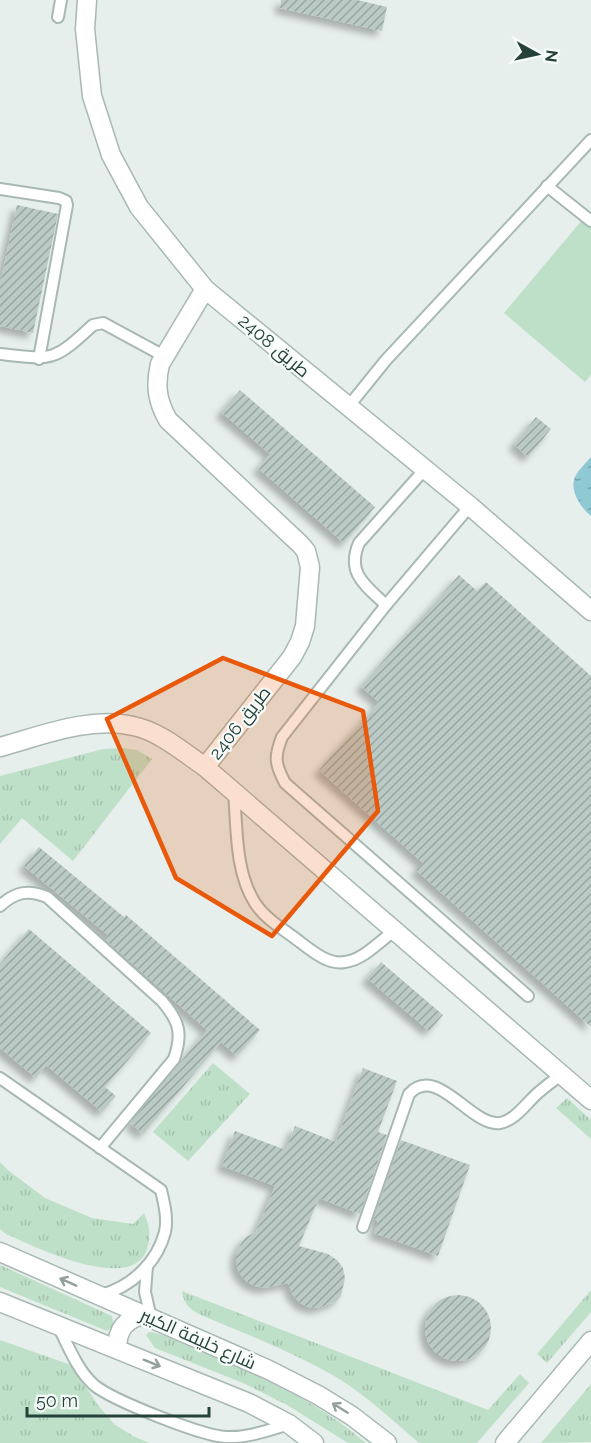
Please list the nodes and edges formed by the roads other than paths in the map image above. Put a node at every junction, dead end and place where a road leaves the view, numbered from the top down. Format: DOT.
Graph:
graph roads {
  1 [pos="61,0"];
  2 [pos="87,0"];
  3 [pos="58,17"];
  4 [pos="591,140"];
  5 [pos="547,186"];
  6 [pos="0,189"];
  7 [pos="591,221"];
  8 [pos="205,289"];
  9 [pos="0,354"];
  10 [pos="164,356"];
  11 [pos="39,359"];
  12 [pos="348,407"];
  13 [pos="424,469"];
  14 [pos="470,506"];
  15 [pos="386,605"];
  16 [pos="591,611"];
  17 [pos="0,747"];
  18 [pos="206,767"];
  19 [pos="234,792"];
  20 [pos="0,906"];
  21 [pos="394,931"];
  22 [pos="528,996"];
  23 [pos="561,1075"];
  24 [pos="0,1078"];
  25 [pos="591,1100"];
  26 [pos="100,1148"];
  27 [pos="363,1227"];
  28 [pos="0,1252"];
  29 [pos="147,1266"];
  30 [pos="98,1296"];
  31 [pos="0,1302"];
  32 [pos="148,1317"];
  33 [pos="58,1326"];
  34 [pos="591,1341"];
  35 [pos="117,1349"];
  36 [pos="290,1424"];
  37 [pos="314,1443"];
  38 [pos="387,1443"];
  39 [pos="505,1443"];
  1 -- 3 [label="lane"];
  2 -- 8 [label="street, طريق 2408"];
  4 -- 5 [label="lane"];
  5 -- 7 [label="lane"];
  5 -- 12 [label="lane"];
  6 -- 11 [label="lane"];
  8 -- 10 [label="street, طريق 2406"];
  8 -- 12 [label="street, طريق 2408"];
  9 -- 11 [label="lane"];
  10 -- 11 [label="lane"];
  10 -- 18 [label="street, طريق 2406"];
  12 -- 13 [label="street, طريق 2408"];
  13 -- 14 [label="street, طريق 2408"];
  13 -- 15 [label="lane"];
  14 -- 15 [label="lane"];
  14 -- 16 [label="street, طريق 2408"];
  15 -- 22 [label="lane"];
  17 -- 18 [label="street"];
  18 -- 19 [label="street, طريق 2406"];
  19 -- 21 [label="street, طريق 2406"];
  19 -- 21 [label="lane"];
  20 -- 26 [label="lane"];
  21 -- 23 [label="street, طريق 2406"];
  23 -- 25 [label="street, طريق 2406"];
  23 -- 27 [label="lane"];
  24 -- 26 [label="lane"];
  26 -- 29 [label="lane"];
  30 -- 28 [label="street, شارع خليفة الكبير, one-way"];
  29 -- 30 [label="lane"];
  29 -- 32 [label="lane"];
  30 -- 32 [label="street, شارع خليفة الكبير"];
  31 -- 33 [label="street"];
  32 -- 35 [label="street"];
  38 -- 32 [label="street, شارع خليفة الكبير, one-way"];
  33 -- 35 [label="street"];
  33 -- 36 [label="lane"];
  34 -- 39 [label="street"];
  35 -- 36 [label="street, one-way"];
  36 -- 37 [label="street"];
}
